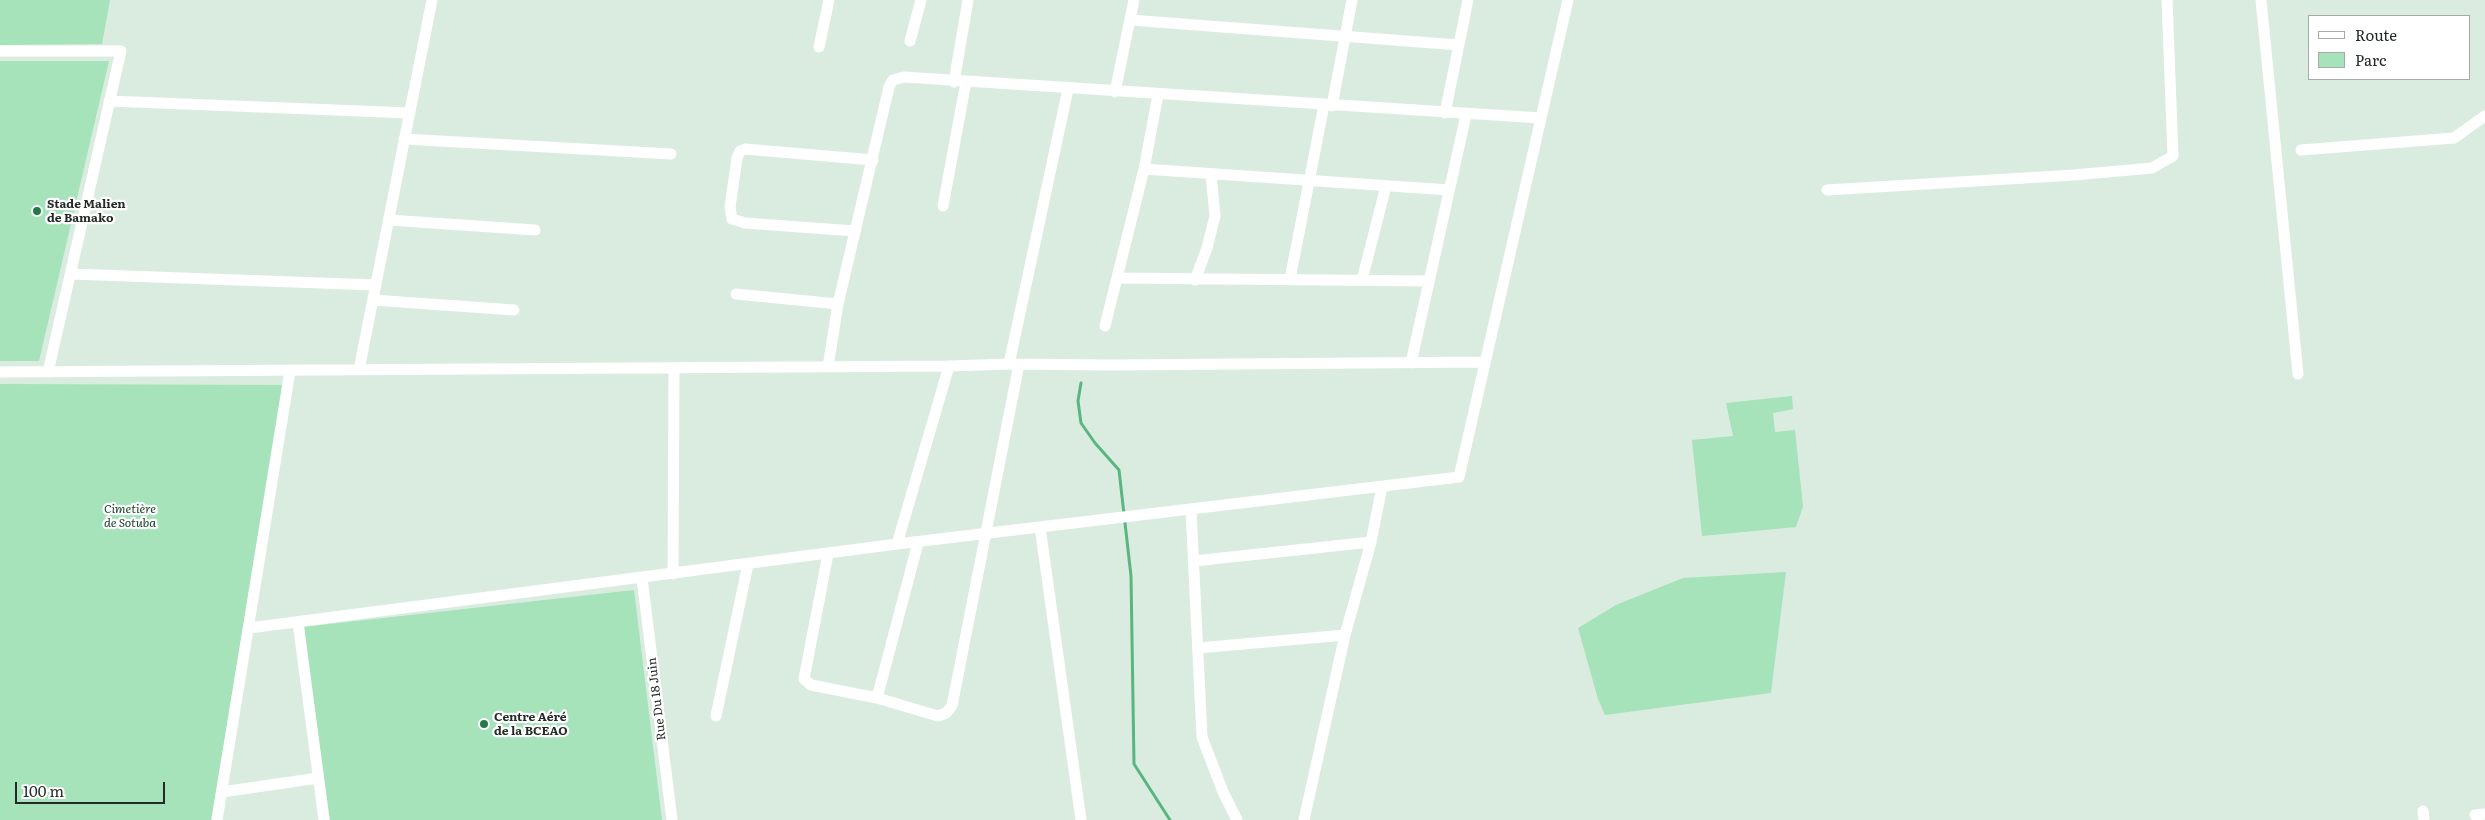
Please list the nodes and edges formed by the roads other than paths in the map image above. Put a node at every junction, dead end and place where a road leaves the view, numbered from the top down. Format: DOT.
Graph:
graph roads {
  1 [pos="432,0"];
  2 [pos="829,0"];
  3 [pos="921,0"];
  4 [pos="968,0"];
  5 [pos="1134,0"];
  6 [pos="1352,0"];
  7 [pos="1468,0"];
  8 [pos="1568,0"];
  9 [pos="2167,0"];
  10 [pos="2261,0"];
  11 [pos="1130,20"];
  12 [pos="1345,37"];
  13 [pos="910,41"];
  14 [pos="1459,45"];
  15 [pos="819,47"];
  16 [pos="0,51"];
  17 [pos="960,82"];
  18 [pos="1068,89"];
  19 [pos="1115,92"];
  20 [pos="1158,95"];
  21 [pos="109,100"];
  22 [pos="1328,106"];
  23 [pos="410,113"];
  24 [pos="1445,113"];
  25 [pos="1466,115"];
  26 [pos="2485,116"];
  27 [pos="1541,118"];
  28 [pos="404,139"];
  29 [pos="2301,150"];
  30 [pos="670,154"];
  31 [pos="874,160"];
  32 [pos="1144,169"];
  33 [pos="1211,174"];
  34 [pos="1309,180"];
  35 [pos="1386,186"];
  36 [pos="1449,190"];
  37 [pos="1827,190"];
  38 [pos="943,206"];
  39 [pos="389,220"];
  40 [pos="535,230"];
  41 [pos="855,231"];
  42 [pos="71,274"];
  43 [pos="1118,278"];
  44 [pos="1195,280"];
  45 [pos="1290,280"];
  46 [pos="1362,280"];
  47 [pos="1429,281"];
  48 [pos="376,285"];
  49 [pos="736,294"];
  50 [pos="373,300"];
  51 [pos="838,304"];
  52 [pos="514,310"];
  53 [pos="1105,326"];
  54 [pos="1485,362"];
  55 [pos="1411,363"];
  56 [pos="1014,364"];
  57 [pos="949,366"];
  58 [pos="828,367"];
  59 [pos="674,368"];
  60 [pos="359,370"];
  61 [pos="290,371"];
  62 [pos="0,372"];
  63 [pos="48,372"];
  64 [pos="2298,374"];
  65 [pos="1382,487"];
  66 [pos="1191,510"];
  67 [pos="1040,527"];
  68 [pos="987,534"];
  69 [pos="1371,542"];
  70 [pos="918,543"];
  71 [pos="897,544"];
  72 [pos="828,554"];
  73 [pos="1194,561"];
  74 [pos="748,564"];
  75 [pos="673,574"];
  76 [pos="642,578"];
  77 [pos="298,622"];
  78 [pos="248,628"];
  79 [pos="1345,635"];
  80 [pos="1198,648"];
  81 [pos="877,698"];
  82 [pos="716,716"];
  83 [pos="318,778"];
  84 [pos="222,792"];
  85 [pos="217,820"];
  86 [pos="324,820"];
  87 [pos="672,820"];
  88 [pos="1081,820"];
  89 [pos="1237,820"];
  90 [pos="1304,820"];
  1 -- 23 [label="street"];
  2 -- 15 [label="street"];
  3 -- 13 [label="street"];
  4 -- 17 [label="street"];
  5 -- 11 [label="street"];
  6 -- 12 [label="street"];
  7 -- 14 [label="street"];
  8 -- 27 [label="street"];
  9 -- 37 [label="street"];
  10 -- 64 [label="street"];
  11 -- 12 [label="street"];
  11 -- 19 [label="street"];
  12 -- 14 [label="street"];
  12 -- 22 [label="street"];
  14 -- 24 [label="street"];
  16 -- 21 [label="street"];
  17 -- 18 [label="street"];
  17 -- 31 [label="street"];
  17 -- 38 [label="street"];
  18 -- 19 [label="street"];
  18 -- 56 [label="street"];
  19 -- 20 [label="street"];
  20 -- 22 [label="street"];
  20 -- 32 [label="street"];
  21 -- 23 [label="street"];
  21 -- 42 [label="street"];
  22 -- 24 [label="street"];
  22 -- 34 [label="street"];
  23 -- 28 [label="street"];
  24 -- 25 [label="street"];
  25 -- 27 [label="street"];
  25 -- 36 [label="street"];
  26 -- 29 [label="street"];
  27 -- 54 [label="street"];
  28 -- 30 [label="street"];
  28 -- 39 [label="street"];
  31 -- 41 [label="street"];
  31 -- 41 [label="street"];
  32 -- 33 [label="street"];
  32 -- 43 [label="street"];
  33 -- 34 [label="street"];
  33 -- 44 [label="street"];
  34 -- 35 [label="street"];
  34 -- 45 [label="street"];
  35 -- 36 [label="street"];
  35 -- 46 [label="street"];
  36 -- 47 [label="street"];
  39 -- 40 [label="street"];
  39 -- 48 [label="street"];
  41 -- 51 [label="street"];
  42 -- 48 [label="street"];
  42 -- 63 [label="street"];
  43 -- 44 [label="street"];
  43 -- 53 [label="street"];
  44 -- 45 [label="street"];
  45 -- 46 [label="street"];
  46 -- 47 [label="street"];
  47 -- 55 [label="street"];
  48 -- 50 [label="street"];
  49 -- 51 [label="street"];
  50 -- 52 [label="street"];
  50 -- 60 [label="street"];
  51 -- 58 [label="street"];
  54 -- 55 [label="street"];
  54 -- 65 [label="street"];
  55 -- 56 [label="street"];
  56 -- 57 [label="street"];
  56 -- 68 [label="street"];
  57 -- 58 [label="street"];
  57 -- 71 [label="street"];
  58 -- 59 [label="street"];
  59 -- 60 [label="street"];
  59 -- 75 [label="street"];
  60 -- 61 [label="street"];
  61 -- 63 [label="street"];
  61 -- 78 [label="street"];
  62 -- 63 [label="street"];
  65 -- 66 [label="street"];
  65 -- 69 [label="street"];
  66 -- 67 [label="street"];
  66 -- 73 [label="street"];
  67 -- 68 [label="street"];
  67 -- 88 [label="street"];
  68 -- 70 [label="street"];
  68 -- 81 [label="street"];
  69 -- 73 [label="street"];
  69 -- 79 [label="street"];
  70 -- 71 [label="street"];
  70 -- 81 [label="street"];
  71 -- 72 [label="street"];
  72 -- 74 [label="street"];
  72 -- 81 [label="street"];
  73 -- 80 [label="street"];
  74 -- 75 [label="street"];
  74 -- 82 [label="street"];
  75 -- 76 [label="street"];
  76 -- 77 [label="street"];
  76 -- 87 [label="street, Rue Du 18 Juin"];
  77 -- 78 [label="street"];
  77 -- 83 [label="street"];
  78 -- 84 [label="street"];
  79 -- 80 [label="street"];
  79 -- 90 [label="street"];
  80 -- 89 [label="street"];
  83 -- 84 [label="street"];
  83 -- 86 [label="street"];
  84 -- 85 [label="street"];
}
